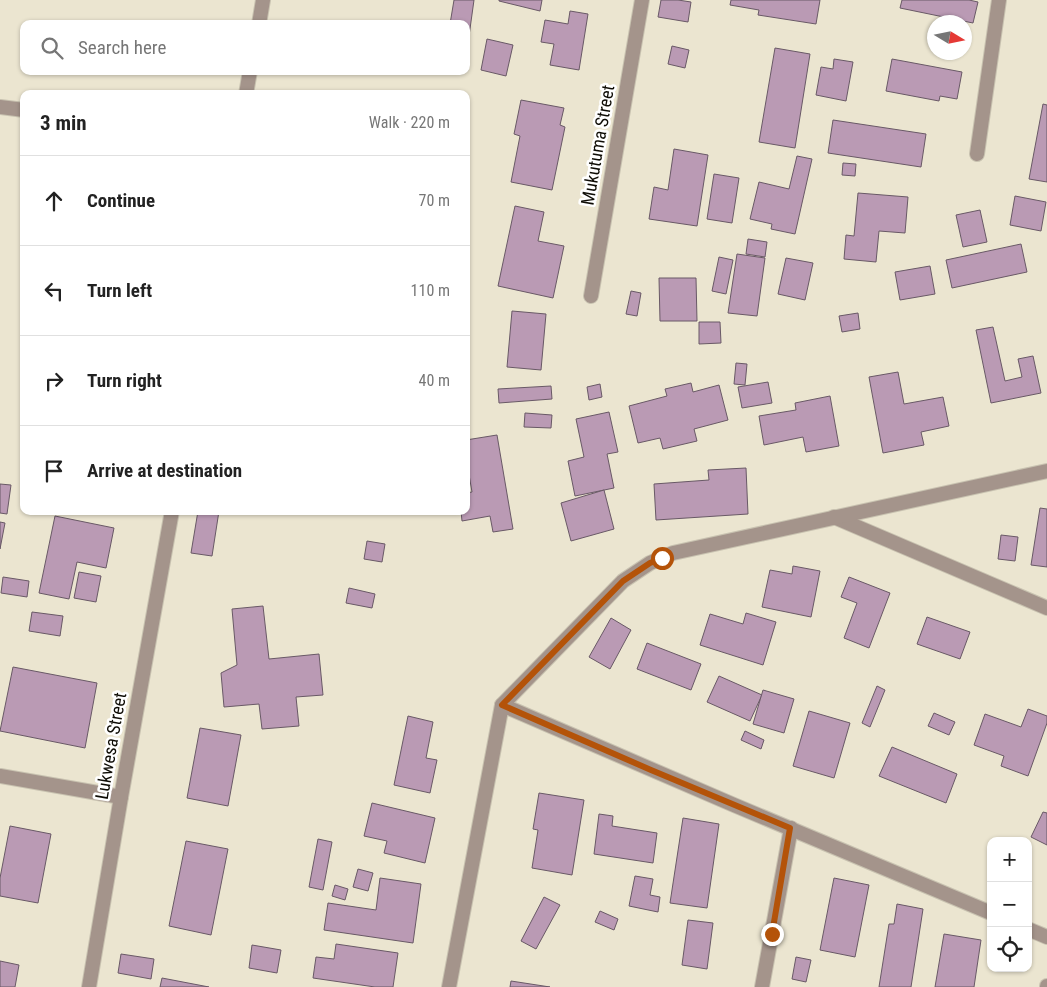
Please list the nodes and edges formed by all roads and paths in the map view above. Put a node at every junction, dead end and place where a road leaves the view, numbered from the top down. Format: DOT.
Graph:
graph roads {
  1 [pos="263,0"];
  2 [pos="642,0"];
  3 [pos="999,0"];
  4 [pos="260,20"];
  5 [pos="249,75"];
  6 [pos="247,90"];
  7 [pos="0,107"];
  8 [pos="20,110"];
  9 [pos="977,154"];
  10 [pos="591,296"];
  11 [pos="1047,471"];
  12 [pos="171,515"];
  13 [pos="834,517"];
  14 [pos="1047,608"];
  15 [pos="502,705"];
  16 [pos="0,776"];
  17 [pos="121,796"];
  18 [pos="790,828"];
  19 [pos="987,911"];
  20 [pos="1032,931"];
  21 [pos="1047,937"];
  22 [pos="89,987"];
  23 [pos="449,987"];
  24 [pos="762,987"];
  1 -- 4 [label="street"];
  2 -- 10 [label="street, Mukutuma Street"];
  3 -- 9 [label="street"];
  5 -- 6 [label="street"];
  7 -- 8 [label="street"];
  11 -- 13 [label="street"];
  12 -- 17 [label="street, Lukwesa Street"];
  13 -- 14 [label="street"];
  13 -- 15 [label="street"];
  15 -- 18 [label="street"];
  15 -- 23 [label="street"];
  16 -- 17 [label="street"];
  17 -- 22 [label="street, Lukwesa Street"];
  18 -- 19 [label="street"];
  18 -- 24 [label="street"];
  20 -- 21 [label="street"];
}
